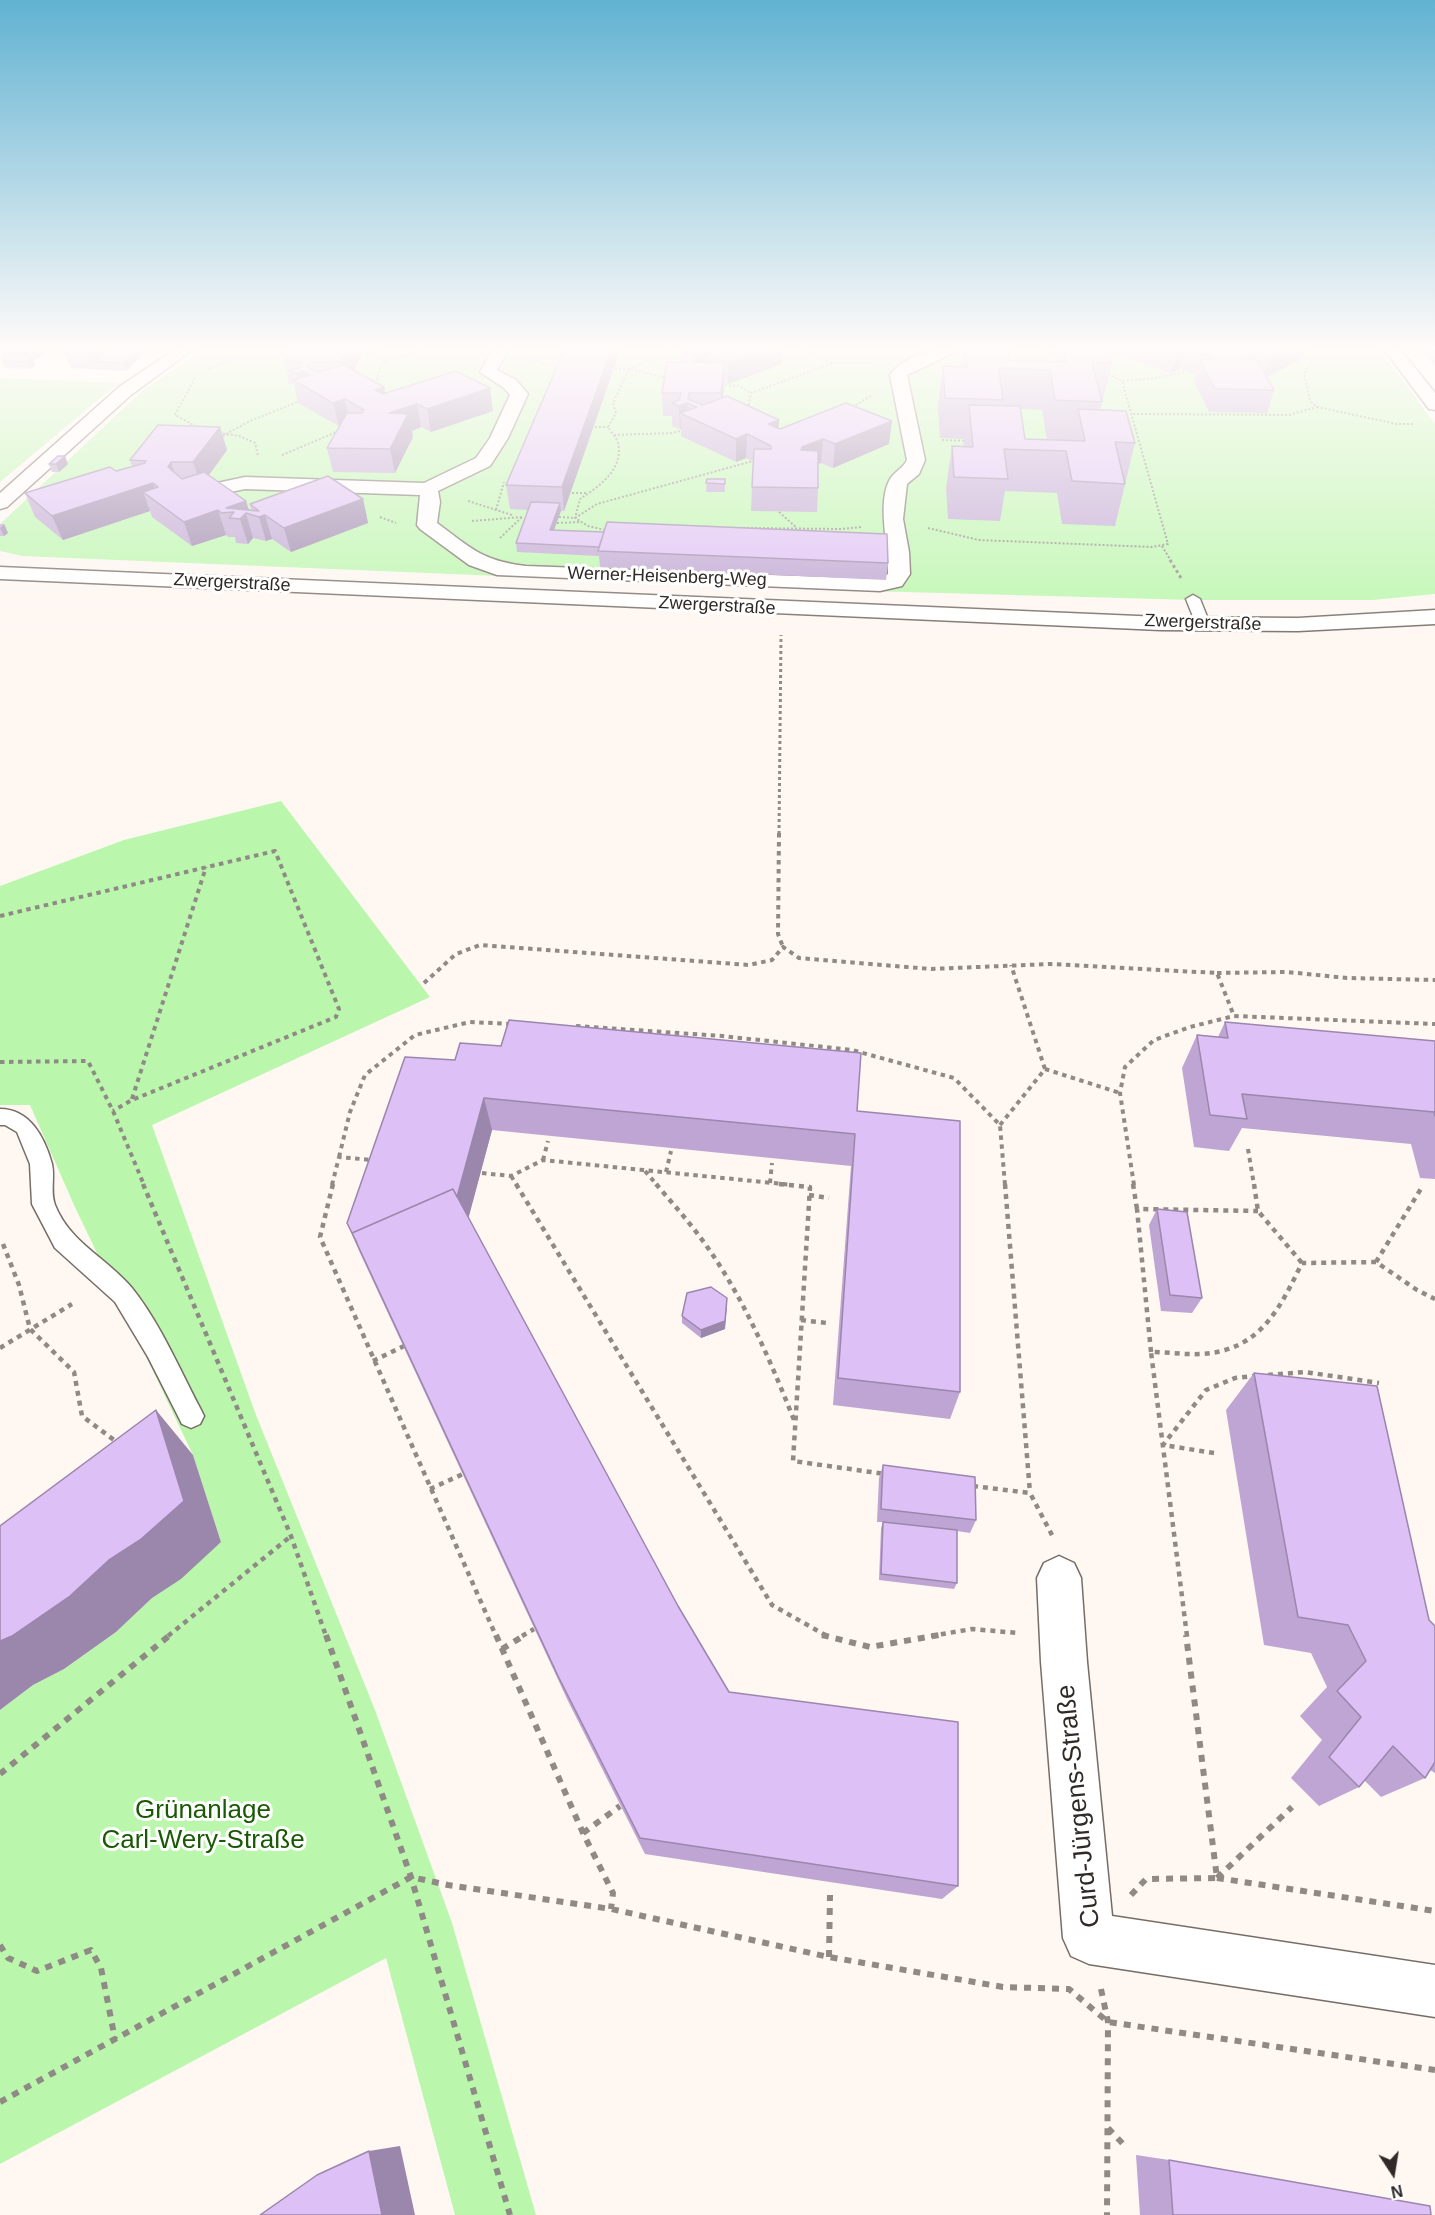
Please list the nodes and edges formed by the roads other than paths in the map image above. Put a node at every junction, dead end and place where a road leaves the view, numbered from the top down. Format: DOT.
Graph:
graph roads {
  1 [pos="58,451"];
  2 [pos="490,451"];
  3 [pos="914,451"];
  4 [pos="427,489"];
  5 [pos="182,496"];
  6 [pos="0,503"];
  7 [pos="0,573"];
  8 [pos="1193,599"];
  9 [pos="1435,617"];
  10 [pos="1203,624"];
  11 [pos="0,1117"];
  12 [pos="190,1416"];
  13 [pos="1059,1578"];
  14 [pos="1435,1991"];
  1 -- 6 [label="street"];
  2 -- 4 [label="street"];
  3 -- 4 [label="street, Werner-Heisenberg-Weg"];
  4 -- 5 [label="street"];
  7 -- 10 [label="street, Zwergerstraße"];
  8 -- 10 [label="lane"];
  9 -- 10 [label="street, Zwergerstraße"];
  11 -- 12 [label="lane"];
  13 -- 14 [label="street, Curd-Jürgens-Straße"];
}
